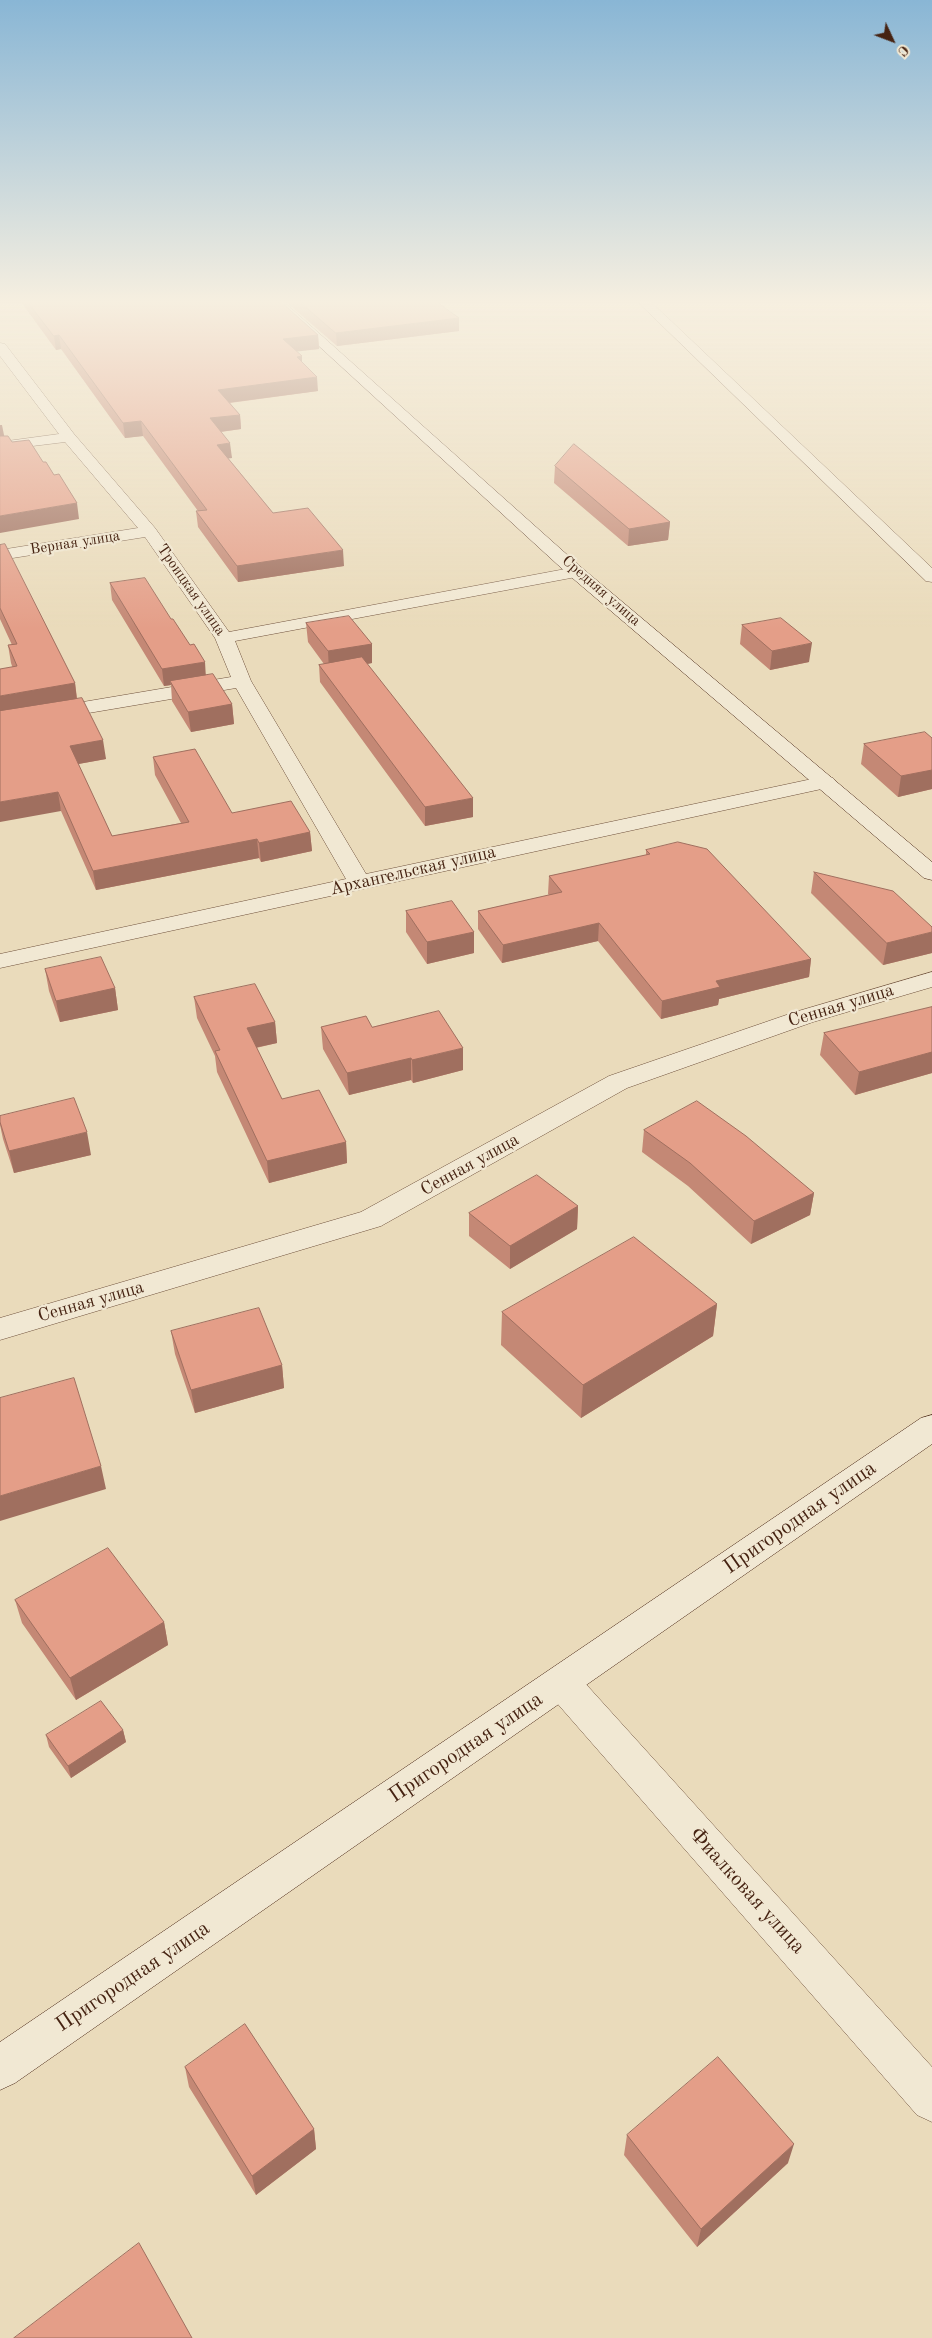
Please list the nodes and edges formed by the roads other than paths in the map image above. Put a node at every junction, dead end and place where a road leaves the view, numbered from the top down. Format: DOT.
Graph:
graph roads {
  1 [pos="49,411"];
  2 [pos="398,411"];
  3 [pos="758,411"];
  4 [pos="69,437"];
  5 [pos="0,446"];
  6 [pos="150,530"];
  7 [pos="0,555"];
  8 [pos="576,572"];
  9 [pos="932,577"];
  10 [pos="224,638"];
  11 [pos="242,681"];
  12 [pos="0,722"];
  13 [pos="826,782"];
  14 [pos="932,873"];
  15 [pos="360,883"];
  16 [pos="0,961"];
  17 [pos="932,979"];
  18 [pos="0,1329"];
  19 [pos="932,1427"];
  20 [pos="562,1683"];
  21 [pos="0,2068"];
  22 [pos="932,2100"];
  1 -- 4 [label="street, Троицкая улица"];
  2 -- 8 [label="street, Средняя улица"];
  3 -- 9 [label="street"];
  4 -- 5 [label="street"];
  4 -- 6 [label="street, Троицкая улица"];
  6 -- 7 [label="street, Верная улица"];
  6 -- 10 [label="street, Троицкая улица"];
  8 -- 10 [label="street"];
  8 -- 13 [label="street, Средняя улица"];
  10 -- 11 [label="street, Троицкая улица"];
  11 -- 12 [label="street"];
  11 -- 15 [label="street, Троицкая улица"];
  13 -- 14 [label="street, Средняя улица"];
  13 -- 15 [label="street, Архангельская улица"];
  15 -- 16 [label="street, Архангельская улица"];
  17 -- 18 [label="street, Сенная улица"];
  19 -- 20 [label="street, Пригородная улица"];
  20 -- 21 [label="street, Пригородная улица"];
  20 -- 22 [label="street, Фиалковая улица"];
}
